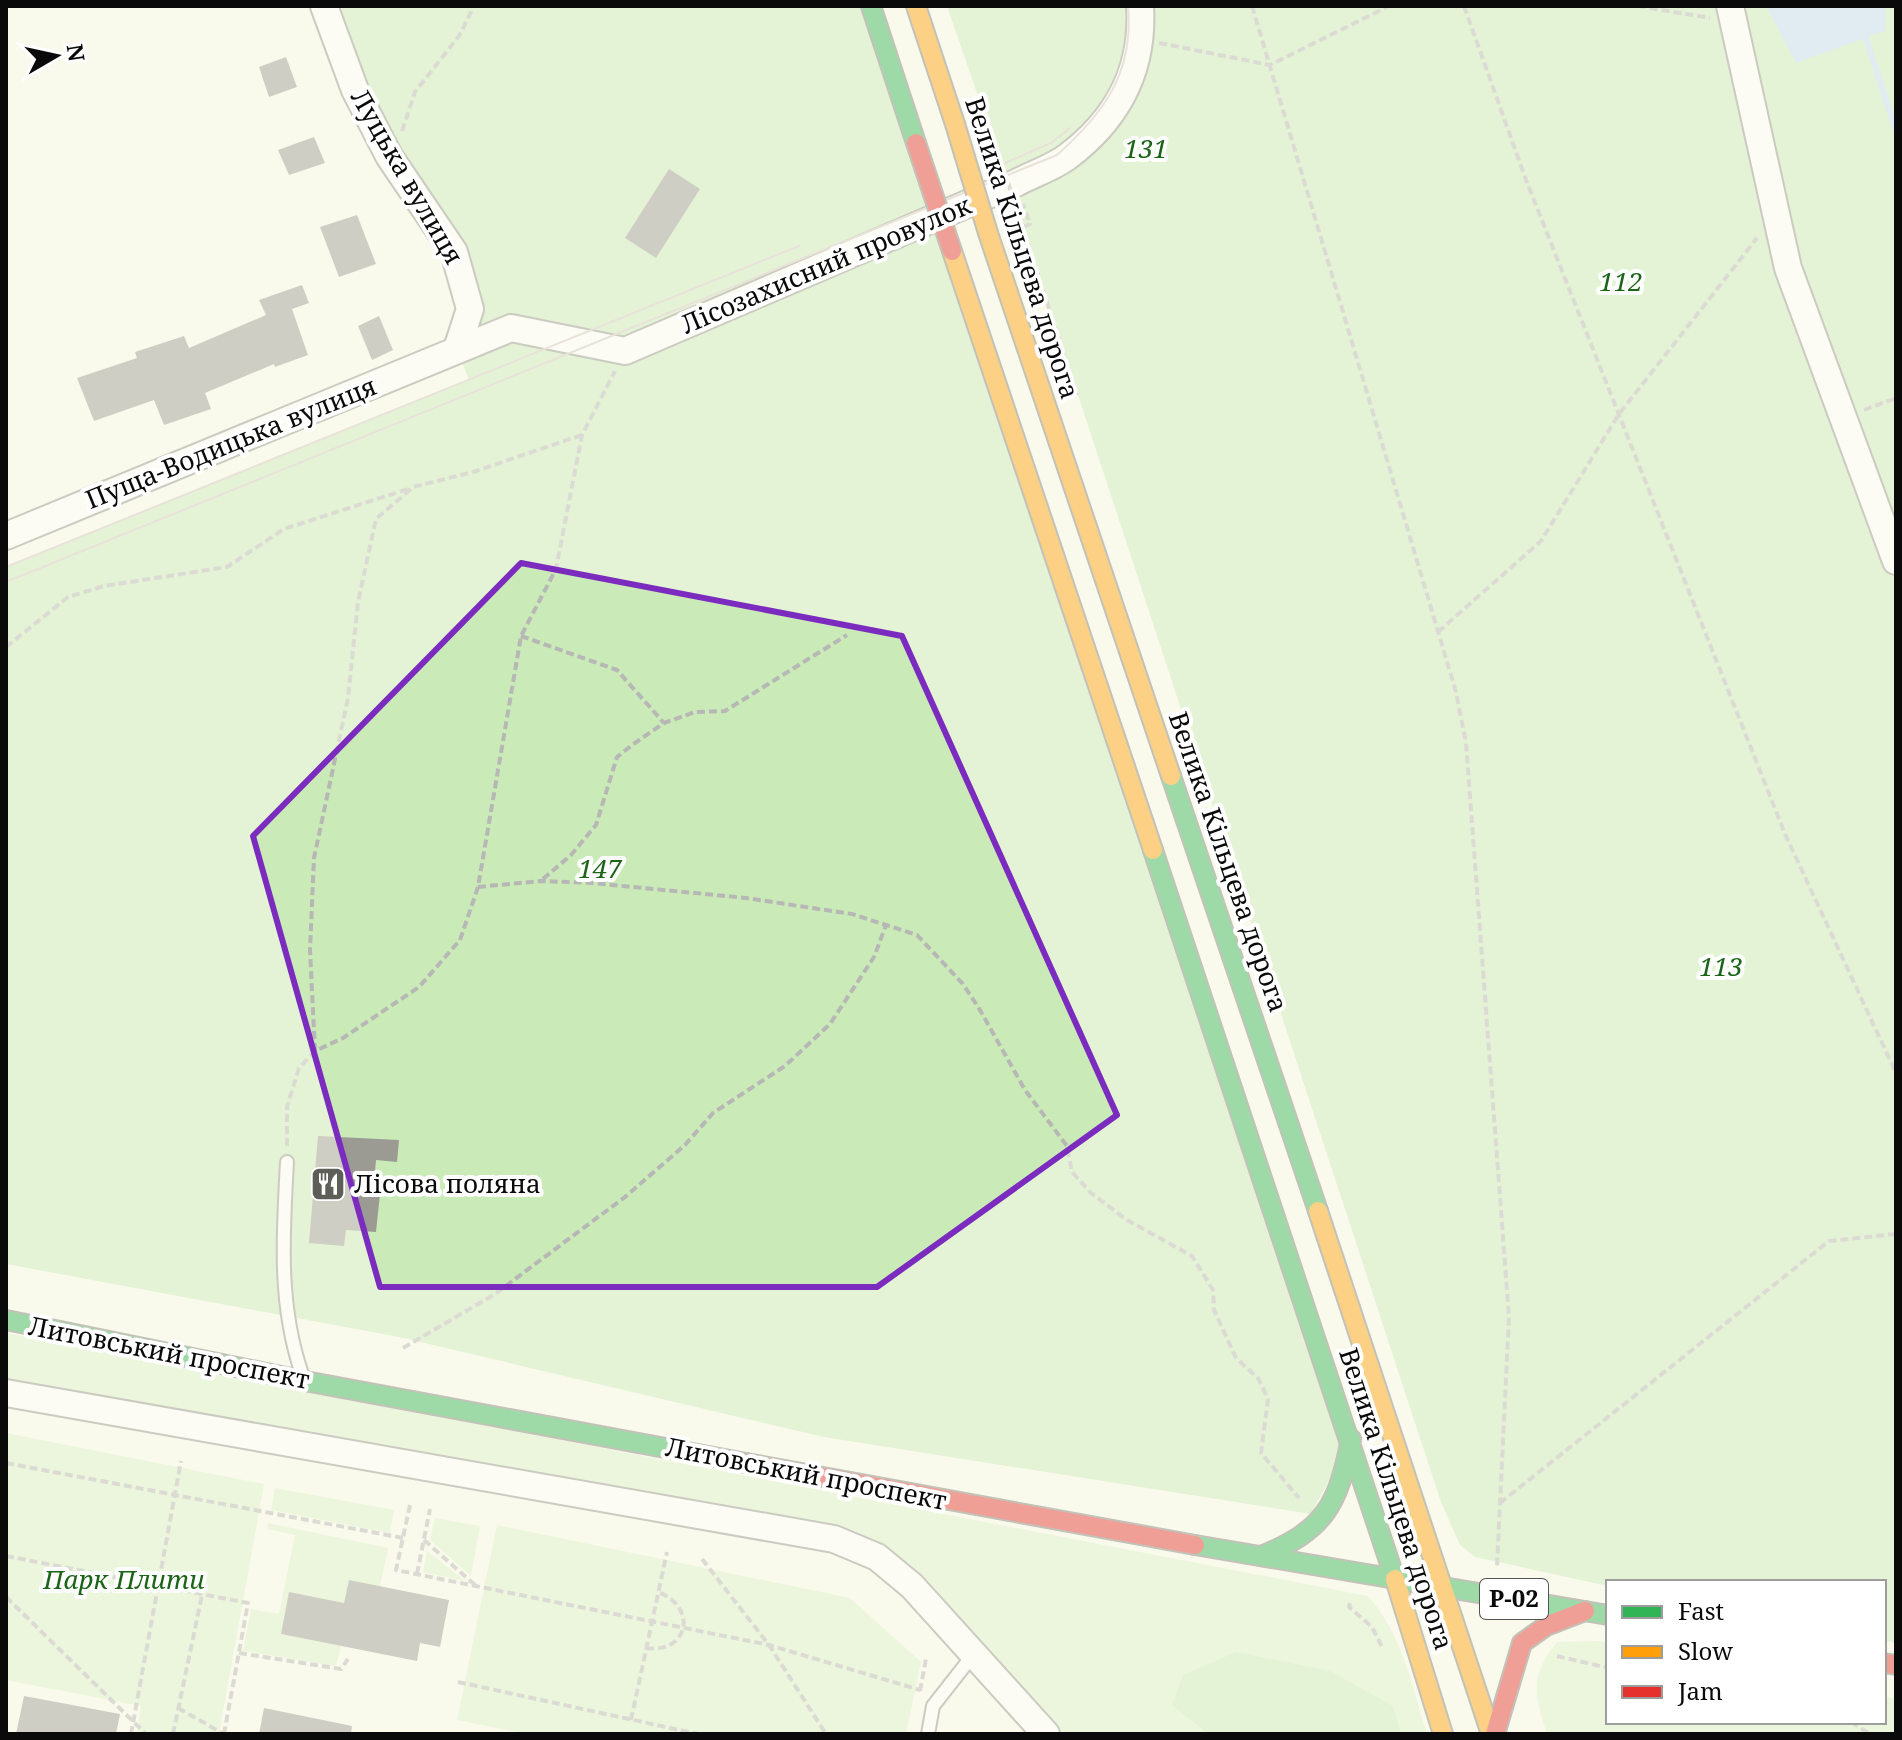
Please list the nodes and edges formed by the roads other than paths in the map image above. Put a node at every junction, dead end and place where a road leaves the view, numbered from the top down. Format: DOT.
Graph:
graph roads {
  1 [pos="324,6"];
  2 [pos="871,6"];
  3 [pos="916,6"];
  4 [pos="1140,6"];
  5 [pos="1731,14"];
  6 [pos="457,349"];
  7 [pos="6,536"];
  8 [pos="1896,561"];
  9 [pos="287,1162"];
  10 [pos="6,1320"];
  11 [pos="305,1381"];
  12 [pos="6,1393"];
  13 [pos="1351,1439"];
  14 [pos="1261,1556"];
  15 [pos="1395,1579"];
  16 [pos="1444,1587"];
  17 [pos="1585,1611"];
  18 [pos="1606,1615"];
  19 [pos="973,1655"];
  20 [pos="928,1734"];
  21 [pos="1046,1734"];
  22 [pos="1443,1734"];
  23 [pos="1493,1734"];
  1 -- 6 [label="street, Луцька вулиця"];
  2 -- 13 [label="main road, Велика Кільцева дорога, bridge"];
  3 -- 16 [label="main road, Велика Кільцева дорога, bridge"];
  4 -- 6 [label="street, Лісозахисний провулок"];
  5 -- 8 [label="street"];
  6 -- 7 [label="street, Пуща-Водицька вулиця"];
  9 -- 11 [label="lane"];
  10 -- 11 [label="main road, Литовський проспект"];
  11 -- 14 [label="main road, Литовський проспект"];
  12 -- 19 [label="street"];
  13 -- 14 [label="main road"];
  13 -- 15 [label="main road, Велика Кільцева дорога"];
  14 -- 15 [label="main road, Литовський проспект"];
  15 -- 16 [label="main road, Литовський проспект / Р-02"];
  15 -- 22 [label="main road, Велика Кільцева дорога"];
  16 -- 17 [label="main road, Литовський проспект / Р-02"];
  16 -- 23 [label="main road, Велика Кільцева дорога"];
  17 -- 18 [label="main road, Литовський проспект / Р-02"];
  17 -- 23 [label="main road"];
  19 -- 20 [label="lane"];
  19 -- 21 [label="street"];
}
